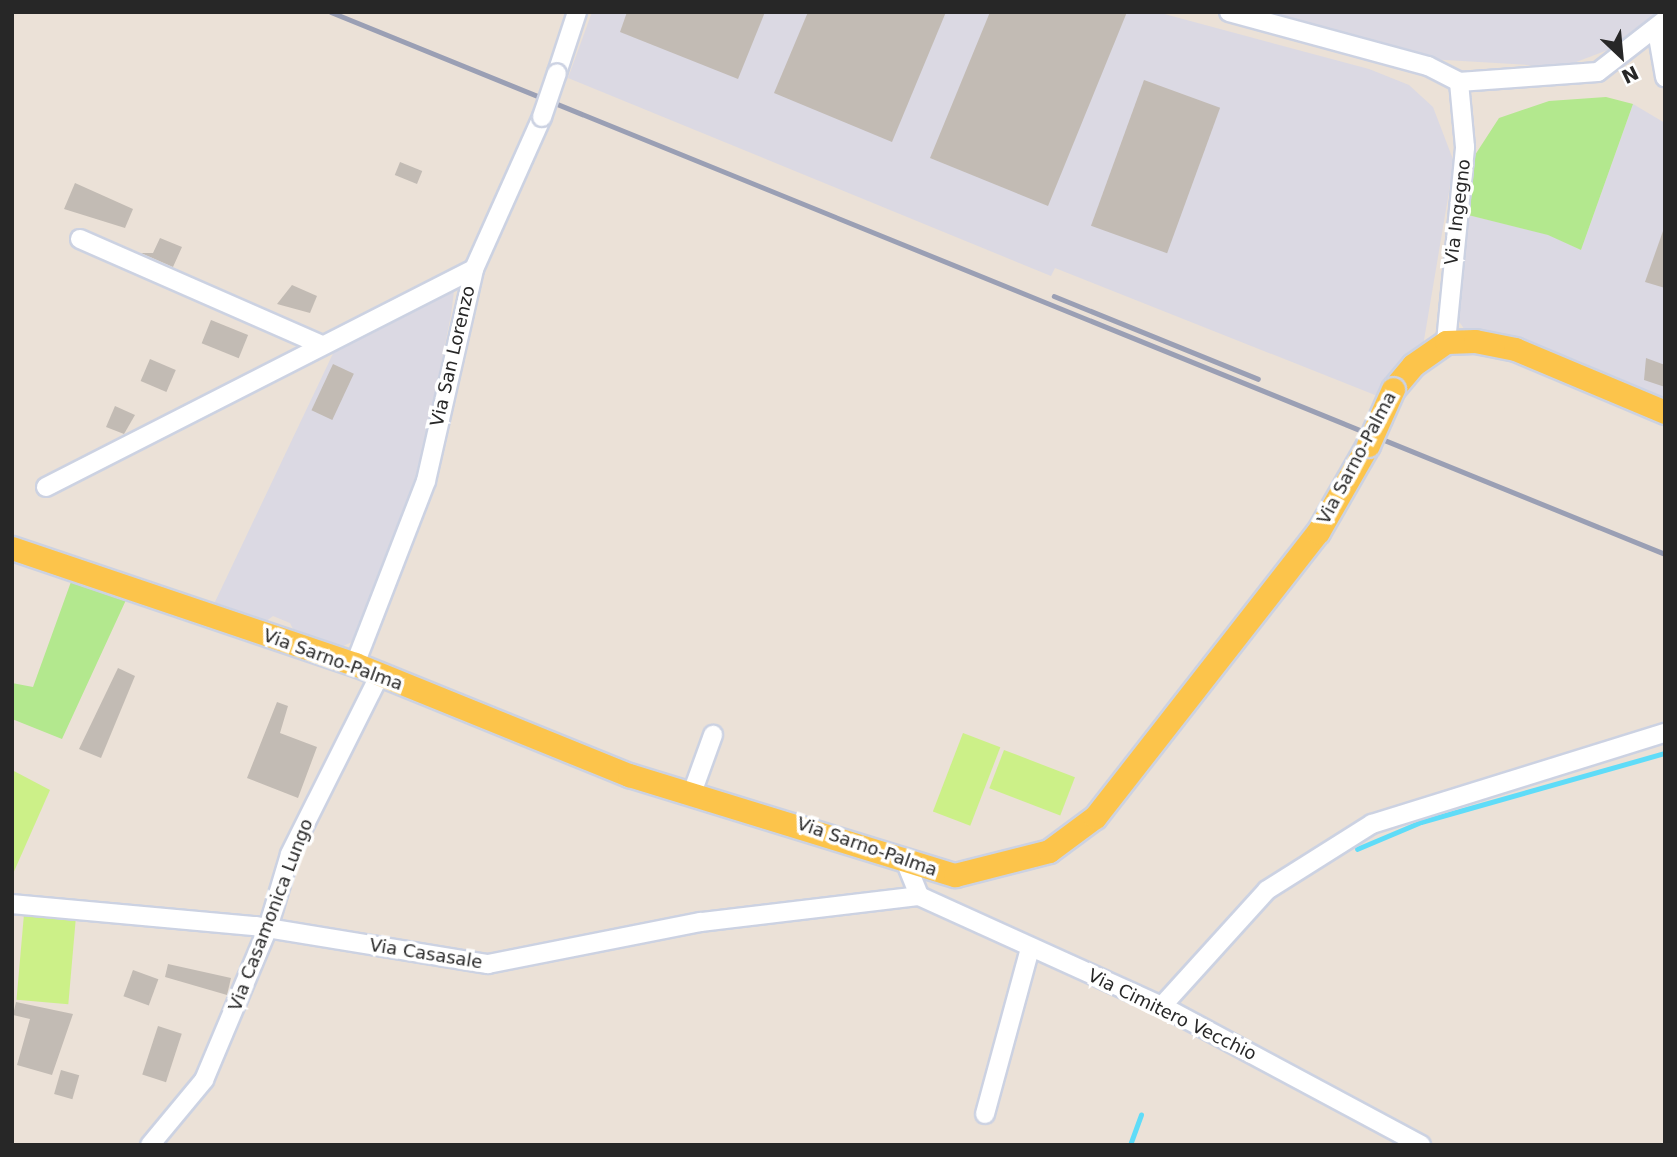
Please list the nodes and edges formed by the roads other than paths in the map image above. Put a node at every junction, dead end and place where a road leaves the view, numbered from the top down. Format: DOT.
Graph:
graph roads {
  1 [pos="577,12"];
  2 [pos="1229,12"];
  3 [pos="1661,26"];
  4 [pos="1665,77"];
  5 [pos="1459,82"];
  6 [pos="80,239"];
  7 [pos="474,269"];
  8 [pos="1446,342"];
  9 [pos="322,345"];
  10 [pos="1665,412"];
  11 [pos="46,487"];
  12 [pos="12,548"];
  13 [pos="355,664"];
  14 [pos="379,676"];
  15 [pos="1665,733"];
  16 [pos="713,735"];
  17 [pos="692,793"];
  18 [pos="906,863"];
  19 [pos="919,896"];
  20 [pos="12,904"];
  21 [pos="268,928"];
  22 [pos="1030,948"];
  23 [pos="1162,1006"];
  24 [pos="985,1114"];
  25 [pos="150,1145"];
  26 [pos="1421,1145"];
  1 -- 7 [label="street, Via San Lorenzo, bridge"];
  2 -- 5 [label="street"];
  3 -- 4 [label="street"];
  3 -- 5 [label="street"];
  5 -- 8 [label="street, Via Ingegno"];
  6 -- 9 [label="street"];
  7 -- 9 [label="street"];
  7 -- 13 [label="street, Via San Lorenzo"];
  8 -- 10 [label="main road"];
  8 -- 18 [label="main road, Via Sarno-Palma, bridge"];
  9 -- 11 [label="street"];
  12 -- 13 [label="main road, Via Sarno-Palma"];
  13 -- 14 [label="main road, Via Sarno-Palma"];
  14 -- 17 [label="main road, Via Sarno-Palma"];
  14 -- 21 [label="street, Via Casamonica Lungo"];
  15 -- 23 [label="street"];
  16 -- 17 [label="street"];
  17 -- 18 [label="main road, Via Sarno-Palma"];
  18 -- 19 [label="street"];
  19 -- 21 [label="street, Via Casasale"];
  19 -- 22 [label="street, Via Cimitero Vecchio"];
  20 -- 21 [label="street, Via Casasale"];
  21 -- 25 [label="street, Via Casamonica Lungo"];
  22 -- 23 [label="street, Via Cimitero Vecchio"];
  22 -- 24 [label="street"];
  23 -- 26 [label="street, Via Cimitero Vecchio"];
}
